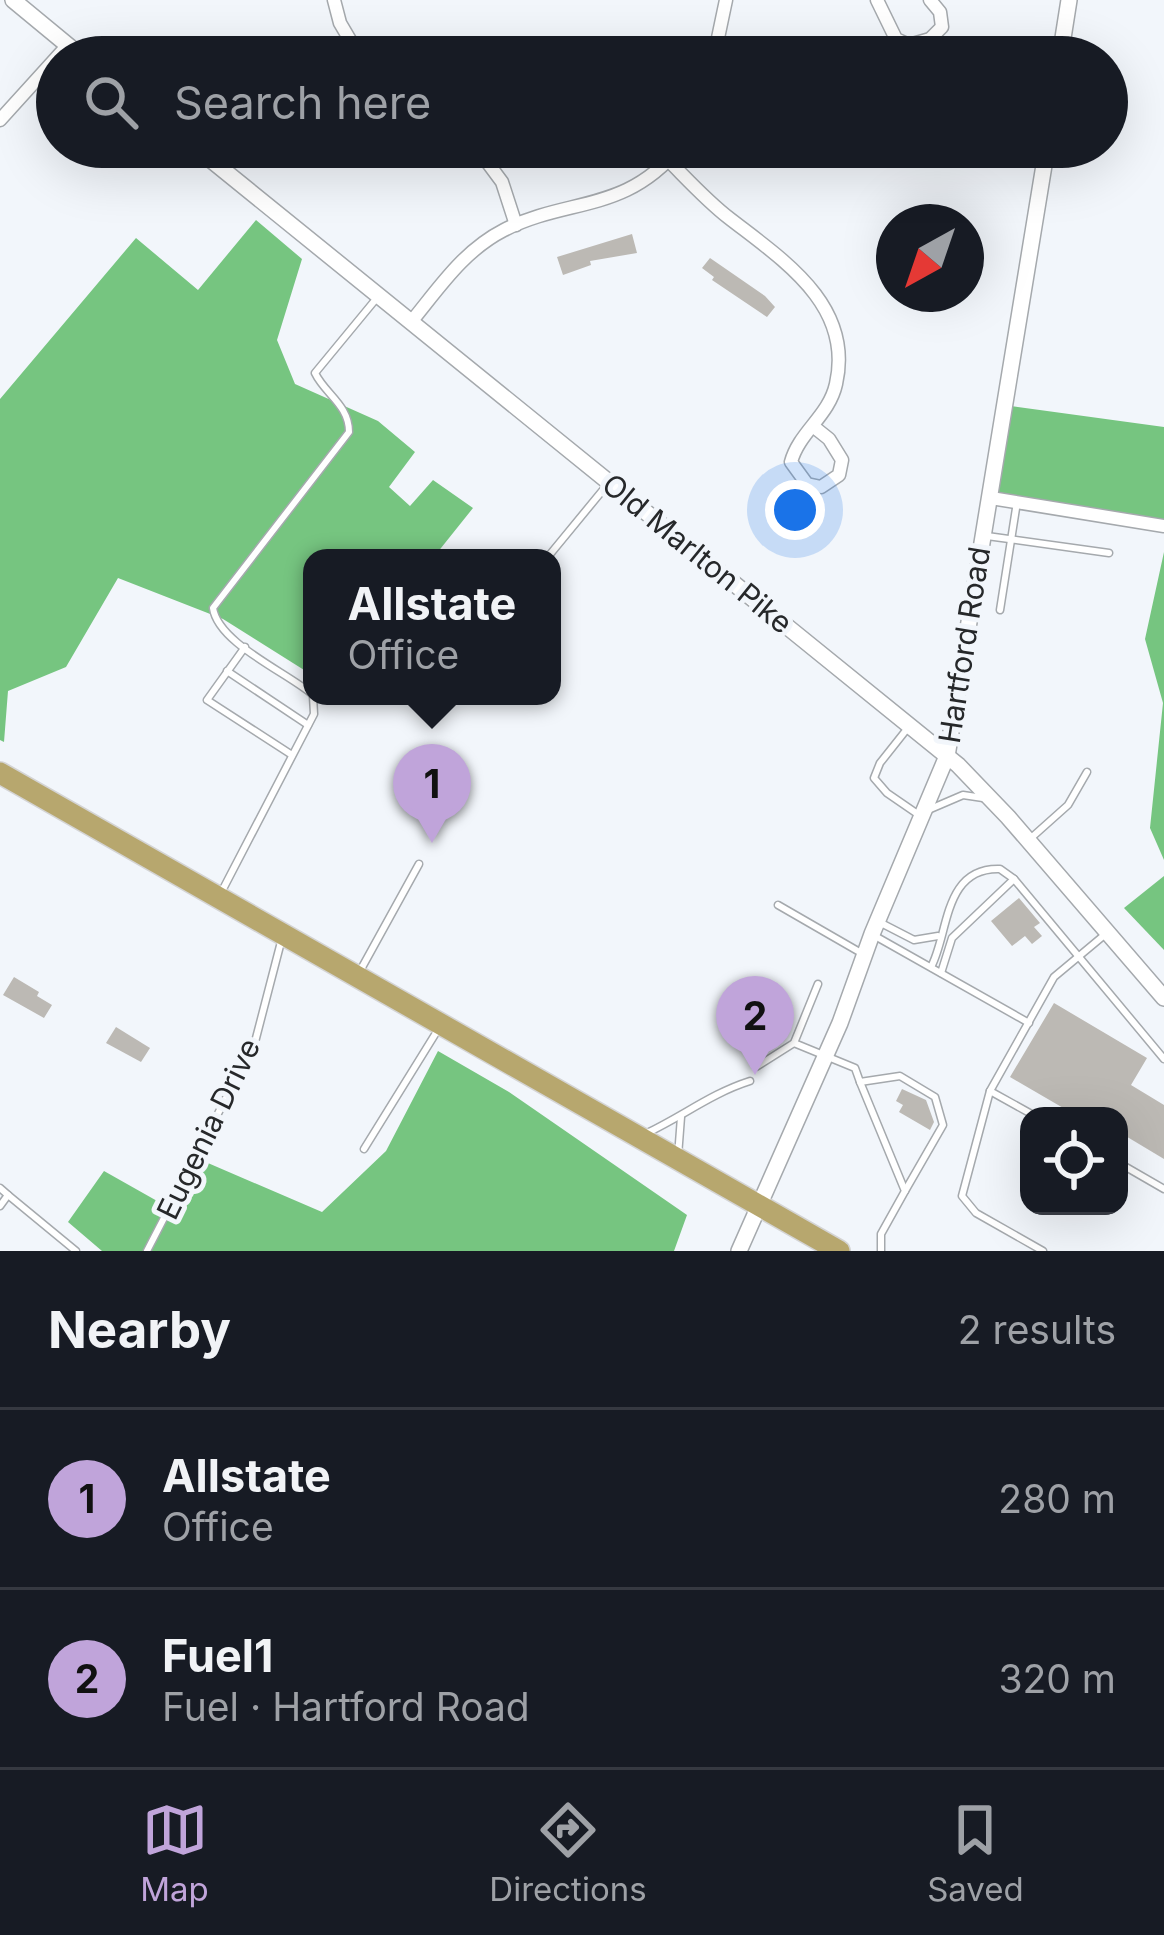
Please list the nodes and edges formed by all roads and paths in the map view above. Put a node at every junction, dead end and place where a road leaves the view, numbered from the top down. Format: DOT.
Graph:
graph roads {
  1 [pos="13,0"];
  2 [pos="334,0"];
  3 [pos="726,0"];
  4 [pos="930,0"];
  5 [pos="1069,0"];
  6 [pos="886,4"];
  7 [pos="55,36"];
  8 [pos="347,36"];
  9 [pos="718,36"];
  10 [pos="894,36"];
  11 [pos="931,36"];
  12 [pos="1063,36"];
  13 [pos="36,81"];
  14 [pos="0,121"];
  15 [pos="221,168"];
  16 [pos="492,168"];
  17 [pos="657,168"];
  18 [pos="676,168"];
  19 [pos="1044,168"];
  20 [pos="516,225"];
  21 [pos="379,296"];
  22 [pos="411,322"];
  23 [pos="814,427"];
  24 [pos="609,482"];
  25 [pos="991,498"];
  26 [pos="1017,502"];
  27 [pos="1164,526"];
  28 [pos="983,535"];
  29 [pos="1010,539"];
  30 [pos="555,549"];
  31 [pos="1108,553"];
  32 [pos="1000,610"];
  33 [pos="244,647"];
  34 [pos="227,671"];
  35 [pos="303,688"];
  36 [pos="312,705"];
  37 [pos="308,725"];
  38 [pos="910,725"];
  39 [pos="292,755"];
  40 [pos="947,756"];
  41 [pos="1087,772"];
  42 [pos="0,773"];
  43 [pos="992,800"];
  44 [pos="923,814"];
  45 [pos="1029,840"];
  46 [pos="419,864"];
  47 [pos="1014,879"];
  48 [pos="219,898"];
  49 [pos="778,904"];
  50 [pos="943,924"];
  51 [pos="875,928"];
  52 [pos="1108,932"];
  53 [pos="283,934"];
  54 [pos="938,936"];
  55 [pos="952,938"];
  56 [pos="865,956"];
  57 [pos="1077,958"];
  58 [pos="931,967"];
  59 [pos="941,973"];
  60 [pos="356,978"];
  61 [pos="818,984"];
  62 [pos="1164,998"];
  63 [pos="1029,1023"];
  64 [pos="441,1025"];
  65 [pos="794,1042"];
  66 [pos="825,1055"];
  67 [pos="1164,1059"];
  68 [pos="756,1067"];
  69 [pos="750,1081"];
  70 [pos="860,1082"];
  71 [pos="991,1091"];
  72 [pos="1020,1107"];
  73 [pos="681,1118"];
  74 [pos="638,1137"];
  75 [pos="364,1149"];
  76 [pos="678,1160"];
  77 [pos="1128,1168"];
  78 [pos="0,1188"];
  79 [pos="1164,1189"];
  80 [pos="905,1191"];
  81 [pos="8,1195"];
  82 [pos="759,1205"];
  83 [pos="0,1206"];
  84 [pos="76,1251"];
  85 [pos="147,1251"];
  86 [pos="740,1251"];
  87 [pos="838,1251"];
  88 [pos="881,1251"];
  89 [pos="1042,1251"];
  1 -- 7 [label="street"];
  2 -- 8 [label="street"];
  3 -- 9 [label="street"];
  4 -- 11 [label="street"];
  5 -- 12 [label="street"];
  6 -- 10 [label="street"];
  13 -- 14 [label="street"];
  15 -- 21 [label="street, Old Marlton Pike"];
  16 -- 20 [label="street"];
  17 -- 20 [label="street"];
  18 -- 23 [label="street"];
  19 -- 25 [label="street, Hartford Road"];
  20 -- 22 [label="street"];
  21 -- 22 [label="street, Old Marlton Pike"];
  21 -- 33 [label="lane"];
  22 -- 24 [label="street, Old Marlton Pike"];
  23 -- 23 [label="street"];
  24 -- 30 [label="lane"];
  24 -- 38 [label="street, Old Marlton Pike"];
  25 -- 26 [label="street"];
  25 -- 28 [label="street, Hartford Road"];
  26 -- 27 [label="street"];
  26 -- 29 [label="lane"];
  28 -- 29 [label="lane"];
  28 -- 40 [label="street, Hartford Road"];
  29 -- 31 [label="lane"];
  29 -- 32 [label="lane"];
  33 -- 34 [label="lane"];
  33 -- 35 [label="lane"];
  34 -- 37 [label="lane"];
  34 -- 39 [label="lane"];
  36 -- 37 [label="lane"];
  37 -- 39 [label="lane"];
  38 -- 40 [label="street, Old Marlton Pike"];
  38 -- 44 [label="lane"];
  39 -- 48 [label="lane"];
  40 -- 43 [label="street, Old Marlton Pike"];
  40 -- 44 [label="street, Hartford Road"];
  41 -- 45 [label="lane"];
  42 -- 48 [label="highway"];
  43 -- 44 [label="lane"];
  43 -- 45 [label="street, Old Marlton Pike"];
  44 -- 51 [label="street, Hartford Road"];
  45 -- 52 [label="street, Old Marlton Pike"];
  46 -- 60 [label="lane"];
  47 -- 50 [label="lane"];
  47 -- 55 [label="lane"];
  47 -- 57 [label="lane"];
  48 -- 53 [label="highway"];
  49 -- 56 [label="lane"];
  50 -- 54 [label="lane"];
  50 -- 55 [label="lane"];
  51 -- 54 [label="lane"];
  51 -- 56 [label="street, Hartford Road"];
  51 -- 58 [label="lane"];
  52 -- 57 [label="lane"];
  52 -- 62 [label="street, Old Marlton Pike"];
  53 -- 60 [label="highway"];
  53 -- 85 [label="lane, Eugenia Drive"];
  54 -- 58 [label="lane"];
  55 -- 59 [label="lane"];
  56 -- 66 [label="street, Hartford Road"];
  57 -- 63 [label="lane"];
  57 -- 67 [label="lane"];
  58 -- 59 [label="lane"];
  59 -- 63 [label="lane"];
  60 -- 64 [label="highway"];
  61 -- 65 [label="lane"];
  63 -- 71 [label="lane"];
  64 -- 74 [label="highway"];
  64 -- 75 [label="lane"];
  65 -- 66 [label="lane"];
  65 -- 68 [label="lane"];
  66 -- 70 [label="lane"];
  66 -- 82 [label="street, Hartford Road"];
  69 -- 73 [label="lane"];
  70 -- 80 [label="lane"];
  70 -- 80 [label="lane"];
  71 -- 72 [label="lane"];
  71 -- 89 [label="lane"];
  73 -- 74 [label="lane"];
  73 -- 76 [label="lane"];
  74 -- 76 [label="highway"];
  76 -- 82 [label="highway"];
  77 -- 79 [label="lane"];
  78 -- 81 [label="lane"];
  80 -- 88 [label="lane"];
  81 -- 83 [label="lane"];
  81 -- 84 [label="lane"];
  82 -- 86 [label="street, Hartford Road"];
  82 -- 87 [label="highway"];
}
